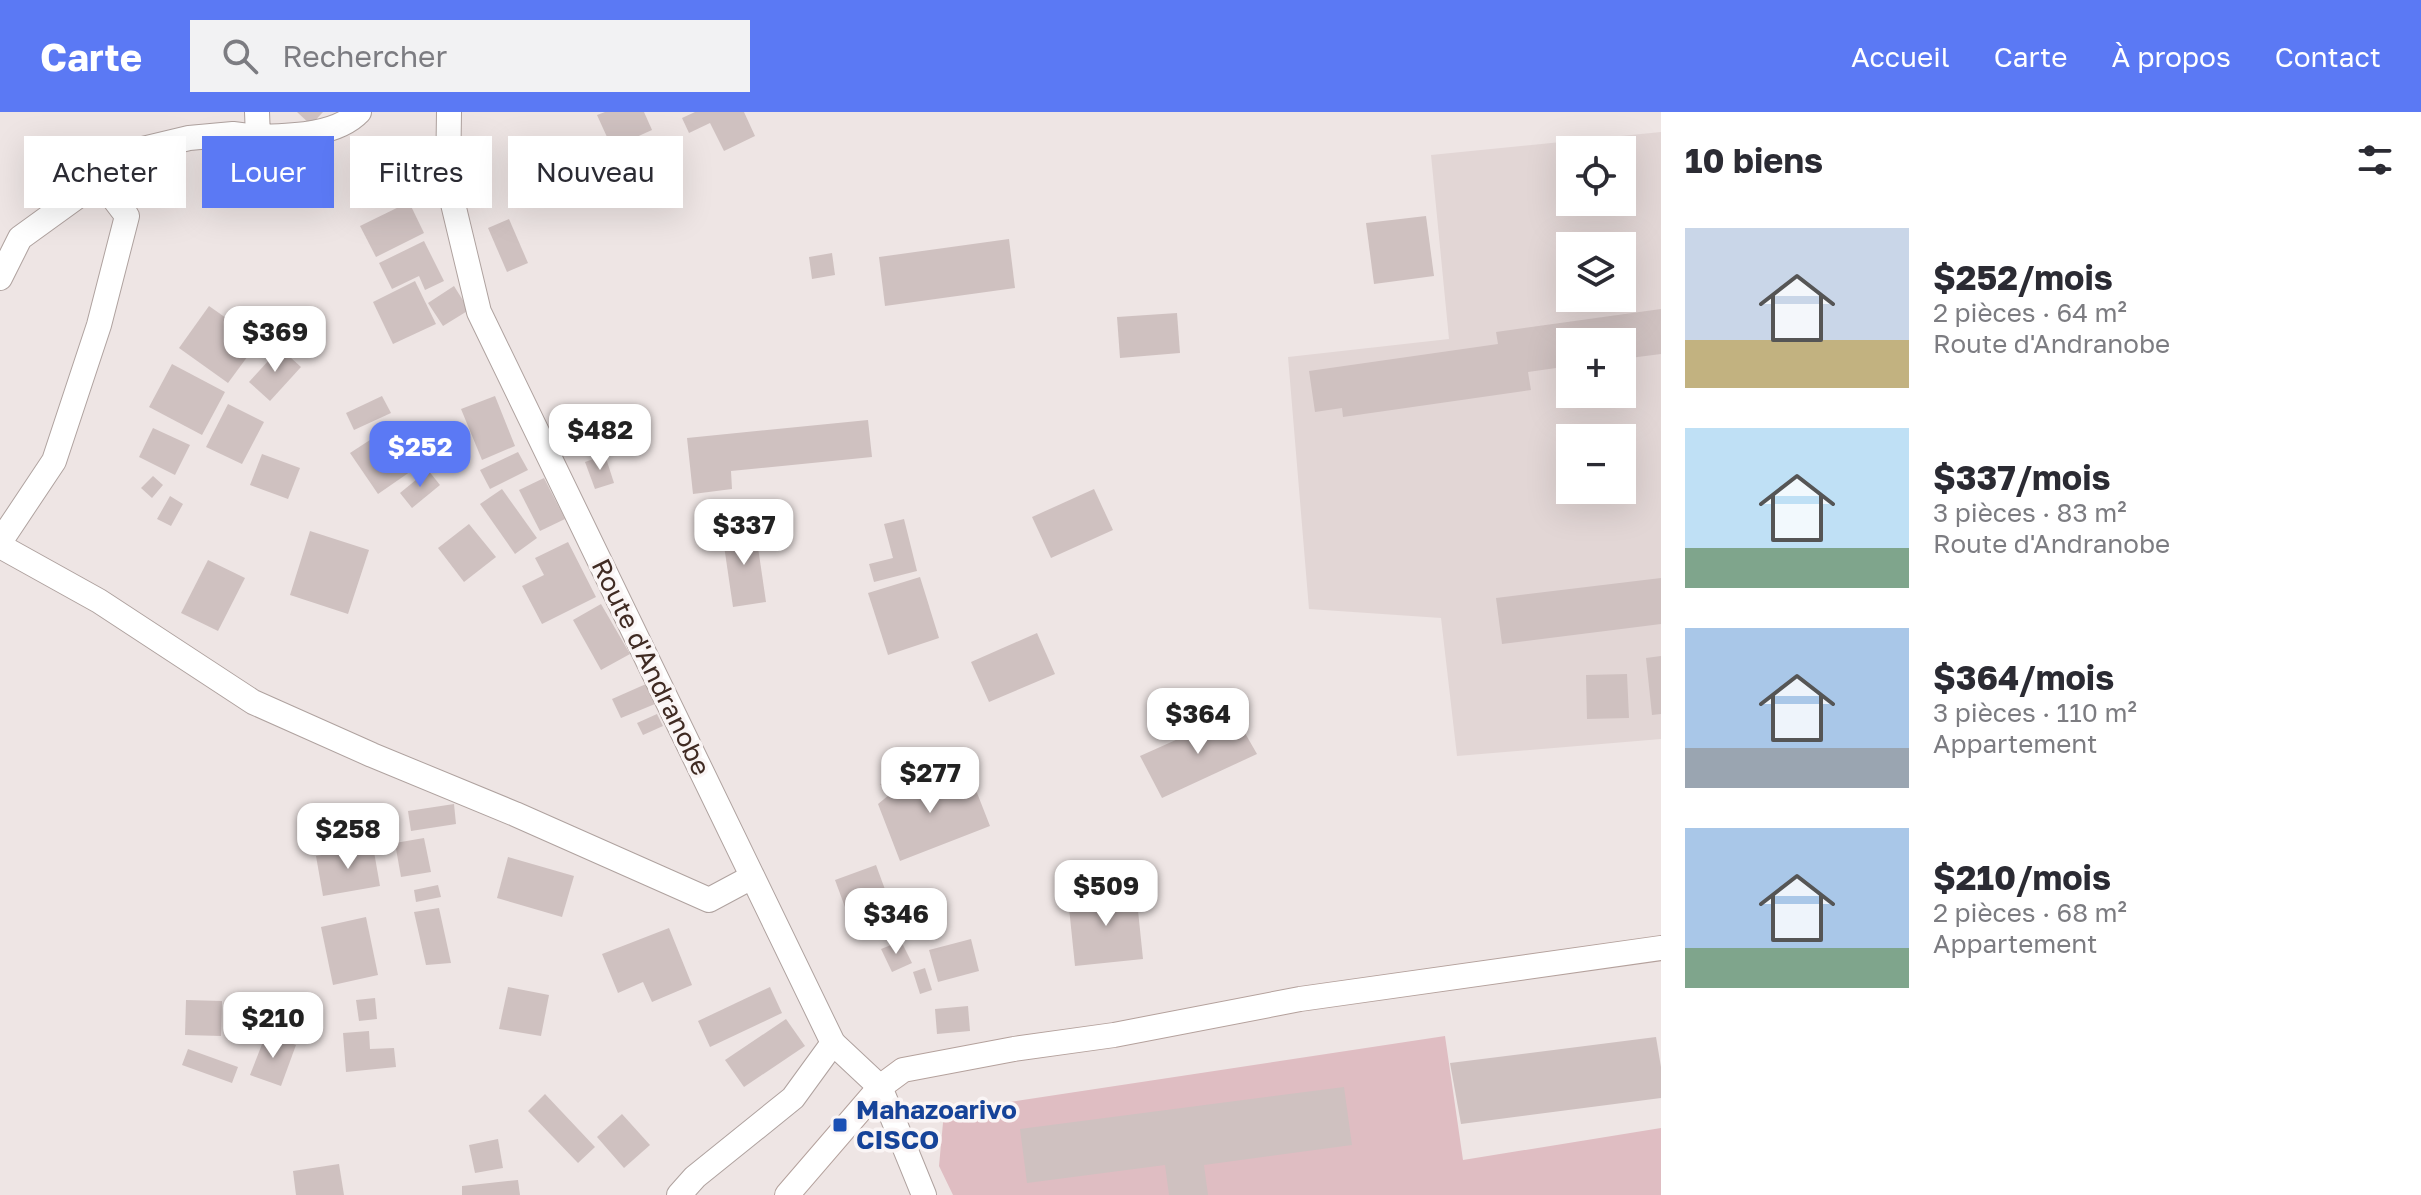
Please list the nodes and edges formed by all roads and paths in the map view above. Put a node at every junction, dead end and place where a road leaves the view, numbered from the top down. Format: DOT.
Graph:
graph roads {
  1 [pos="257,112"];
  2 [pos="359,112"];
  3 [pos="449,112"];
  4 [pos="211,136"];
  5 [pos="250,136"];
  6 [pos="258,136"];
  7 [pos="310,136"];
  8 [pos="60,208"];
  9 [pos="121,208"];
  10 [pos="0,278"];
  11 [pos="0,544"];
  12 [pos="752,877"];
  13 [pos="1661,948"];
  14 [pos="833,1043"];
  15 [pos="880,1087"];
  16 [pos="679,1195"];
  17 [pos="787,1195"];
  18 [pos="924,1195"];
  1 -- 6 [label="street"];
  2 -- 7 [label="street"];
  3 -- 12 [label="street, Route d'Andranobe"];
  4 -- 5 [label="street"];
  8 -- 10 [label="street"];
  9 -- 11 [label="street"];
  11 -- 12 [label="street"];
  12 -- 14 [label="street, Route d'Andranobe"];
  13 -- 15 [label="street"];
  14 -- 15 [label="street, Route d'Andranobe"];
  14 -- 16 [label="street"];
  15 -- 17 [label="street"];
  15 -- 18 [label="street, Route d'Andranobe"];
}
